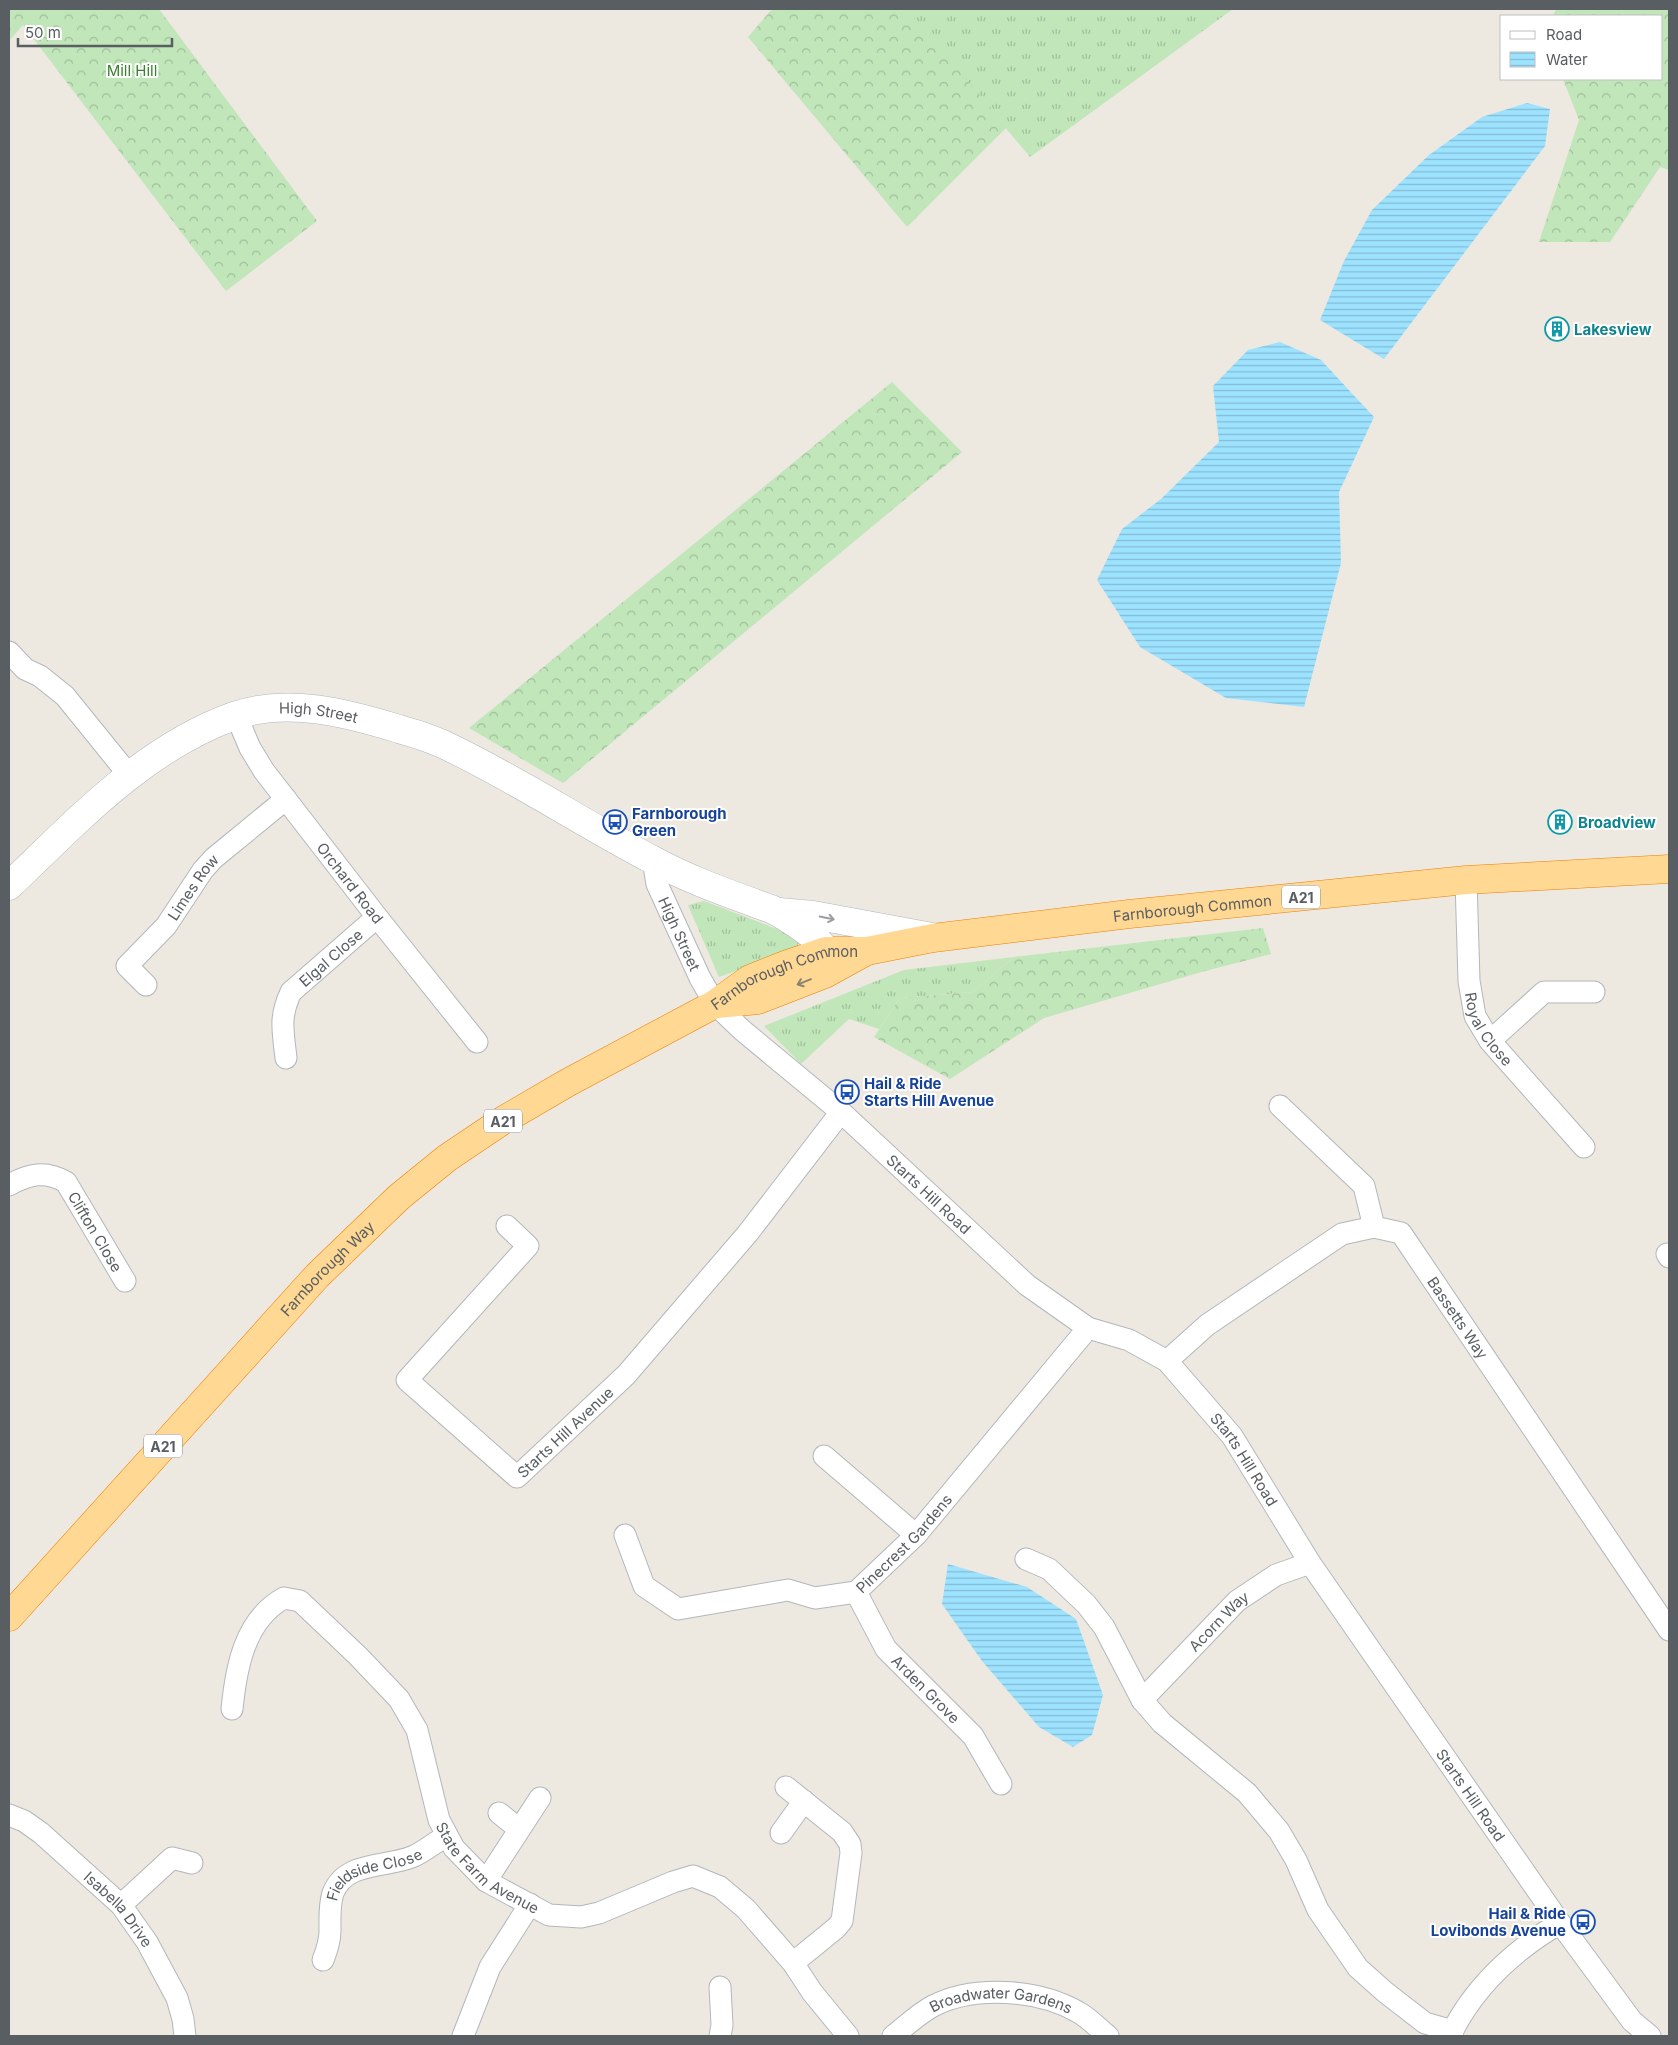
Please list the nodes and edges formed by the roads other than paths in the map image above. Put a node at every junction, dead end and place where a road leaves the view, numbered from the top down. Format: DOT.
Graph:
graph roads {
  1 [pos="9,652"];
  2 [pos="236,715"];
  3 [pos="129,775"];
  4 [pos="286,799"];
  5 [pos="652,860"];
  6 [pos="1669,869"];
  7 [pos="1466,880"];
  8 [pos="9,886"];
  9 [pos="779,912"];
  10 [pos="377,917"];
  11 [pos="934,938"];
  12 [pos="847,955"];
  13 [pos="146,985"];
  14 [pos="1594,992"];
  15 [pos="715,1004"];
  16 [pos="477,1042"];
  17 [pos="1490,1042"];
  18 [pos="286,1058"];
  19 [pos="1280,1106"];
  20 [pos="841,1112"];
  21 [pos="1584,1147"];
  22 [pos="9,1185"];
  23 [pos="507,1226"];
  24 [pos="1374,1226"];
  25 [pos="125,1282"];
  26 [pos="1088,1328"];
  27 [pos="1168,1361"];
  28 [pos="824,1456"];
  29 [pos="916,1534"];
  30 [pos="625,1535"];
  31 [pos="1026,1559"];
  32 [pos="1310,1563"];
  33 [pos="856,1592"];
  34 [pos="9,1617"];
  35 [pos="1669,1630"];
  36 [pos="1142,1700"];
  37 [pos="232,1709"];
  38 [pos="1001,1784"];
  39 [pos="786,1787"];
  40 [pos="540,1798"];
  41 [pos="804,1802"];
  42 [pos="499,1813"];
  43 [pos="9,1815"];
  44 [pos="519,1829"];
  45 [pos="781,1833"];
  46 [pos="447,1836"];
  47 [pos="192,1863"];
  48 [pos="486,1881"];
  49 [pos="530,1904"];
  50 [pos="121,1905"];
  51 [pos="1560,1923"];
  52 [pos="323,1960"];
  53 [pos="793,1963"];
  54 [pos="720,1987"];
  55 [pos="1451,2034"];
  56 [pos="185,2036"];
  57 [pos="463,2036"];
  58 [pos="720,2036"];
  59 [pos="848,2036"];
  60 [pos="893,2036"];
  61 [pos="1108,2036"];
  62 [pos="1650,2036"];
  1 -- 3 [label="street"];
  2 -- 3 [label="main road, High Street"];
  2 -- 4 [label="street, Orchard Road"];
  2 -- 5 [label="main road, High Street"];
  3 -- 8 [label="main road, High Street"];
  4 -- 10 [label="street, Orchard Road"];
  4 -- 13 [label="street, Limes Row"];
  5 -- 9 [label="main road, High Street"];
  5 -- 15 [label="street, High Street"];
  6 -- 7 [label="highway, Farnborough Common / A21"];
  7 -- 11 [label="highway, Farnborough Common / A21"];
  7 -- 17 [label="street, Royal Close"];
  9 -- 11 [label="main road, High Street, one-way"];
  9 -- 12 [label="main road, High Street"];
  10 -- 16 [label="street, Orchard Road"];
  10 -- 18 [label="street, Elgal Close"];
  11 -- 12 [label="highway, Farnborough Common / A21"];
  12 -- 15 [label="highway, Farnborough Common / A21"];
  14 -- 17 [label="street"];
  15 -- 20 [label="street, Starts Hill Road"];
  15 -- 34 [label="highway, Farnborough Way / A21"];
  17 -- 21 [label="street, Royal Close"];
  19 -- 24 [label="street"];
  20 -- 23 [label="street, Starts Hill Avenue"];
  20 -- 26 [label="street, Starts Hill Road"];
  22 -- 25 [label="street, Clifton Close"];
  24 -- 27 [label="street, Bassetts Way"];
  24 -- 35 [label="street, Bassetts Way"];
  26 -- 27 [label="street, Starts Hill Road"];
  26 -- 29 [label="street, Pinecrest Gardens"];
  27 -- 32 [label="street, Starts Hill Road"];
  28 -- 29 [label="street"];
  29 -- 33 [label="street, Pinecrest Gardens"];
  30 -- 33 [label="street, Pinecrest Gardens"];
  31 -- 36 [label="street"];
  32 -- 36 [label="street, Acorn Way"];
  32 -- 51 [label="street, Starts Hill Road"];
  33 -- 38 [label="street, Arden Grove"];
  36 -- 55 [label="street"];
  37 -- 46 [label="street, State Farm Avenue"];
  39 -- 41 [label="street"];
  40 -- 44 [label="street"];
  41 -- 45 [label="street"];
  41 -- 53 [label="street"];
  42 -- 44 [label="street"];
  43 -- 50 [label="street, Isabella Drive"];
  44 -- 48 [label="street"];
  46 -- 48 [label="street, State Farm Avenue"];
  46 -- 52 [label="street, Fieldside Close"];
  47 -- 50 [label="street"];
  48 -- 49 [label="street, State Farm Avenue"];
  49 -- 53 [label="street, State Farm Avenue"];
  49 -- 57 [label="street"];
  50 -- 56 [label="street, Isabella Drive"];
  51 -- 55 [label="street"];
  51 -- 62 [label="street, Starts Hill Road"];
  53 -- 59 [label="street, State Farm Avenue"];
  54 -- 58 [label="street"];
  60 -- 61 [label="street, Broadwater Gardens"];
}
